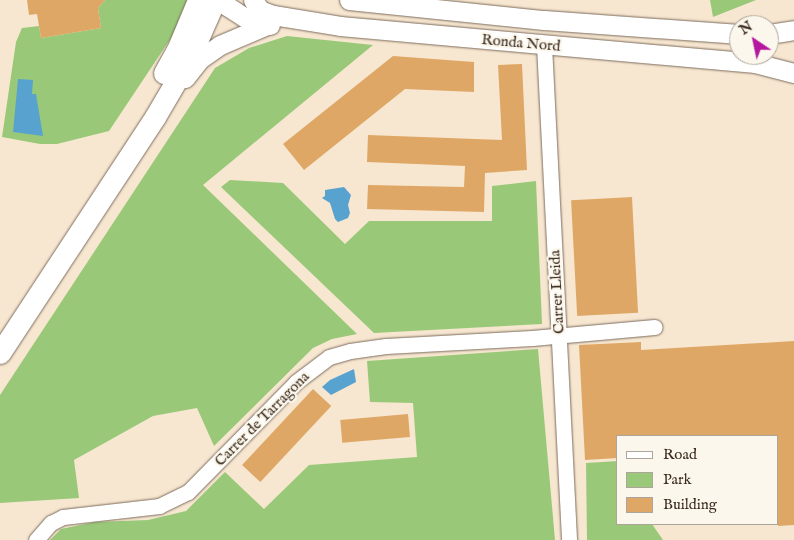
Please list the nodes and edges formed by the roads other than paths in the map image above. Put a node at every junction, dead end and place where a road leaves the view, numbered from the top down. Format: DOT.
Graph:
graph roads {
  1 [pos="207,0"];
  2 [pos="215,0"];
  3 [pos="222,0"];
  4 [pos="253,0"];
  5 [pos="349,0"];
  6 [pos="195,8"];
  7 [pos="306,19"];
  8 [pos="267,25"];
  9 [pos="794,30"];
  10 [pos="779,32"];
  11 [pos="729,33"];
  12 [pos="544,45"];
  13 [pos="794,73"];
  14 [pos="155,117"];
  15 [pos="654,327"];
  16 [pos="0,330"];
  17 [pos="559,336"];
  18 [pos="0,353"];
  19 [pos="36,540"];
  20 [pos="570,540"];
  1 -- 6 [label="main road"];
  2 -- 14 [label="highway"];
  3 -- 8 [label="main road"];
  4 -- 7 [label="main road, Ronda Nord"];
  5 -- 11 [label="main road, Ronda Nord"];
  6 -- 16 [label="highway"];
  7 -- 8 [label="main road"];
  7 -- 12 [label="main road, Ronda Nord"];
  8 -- 14 [label="main road"];
  9 -- 10 [label="main road"];
  12 -- 13 [label="main road, Ronda Nord"];
  12 -- 17 [label="street, Carrer Lleida"];
  14 -- 18 [label="highway"];
  15 -- 17 [label="street, Carrer de Tarragona"];
  17 -- 19 [label="street, Carrer de Tarragona"];
  17 -- 20 [label="street, Carrer Lleida"];
}
